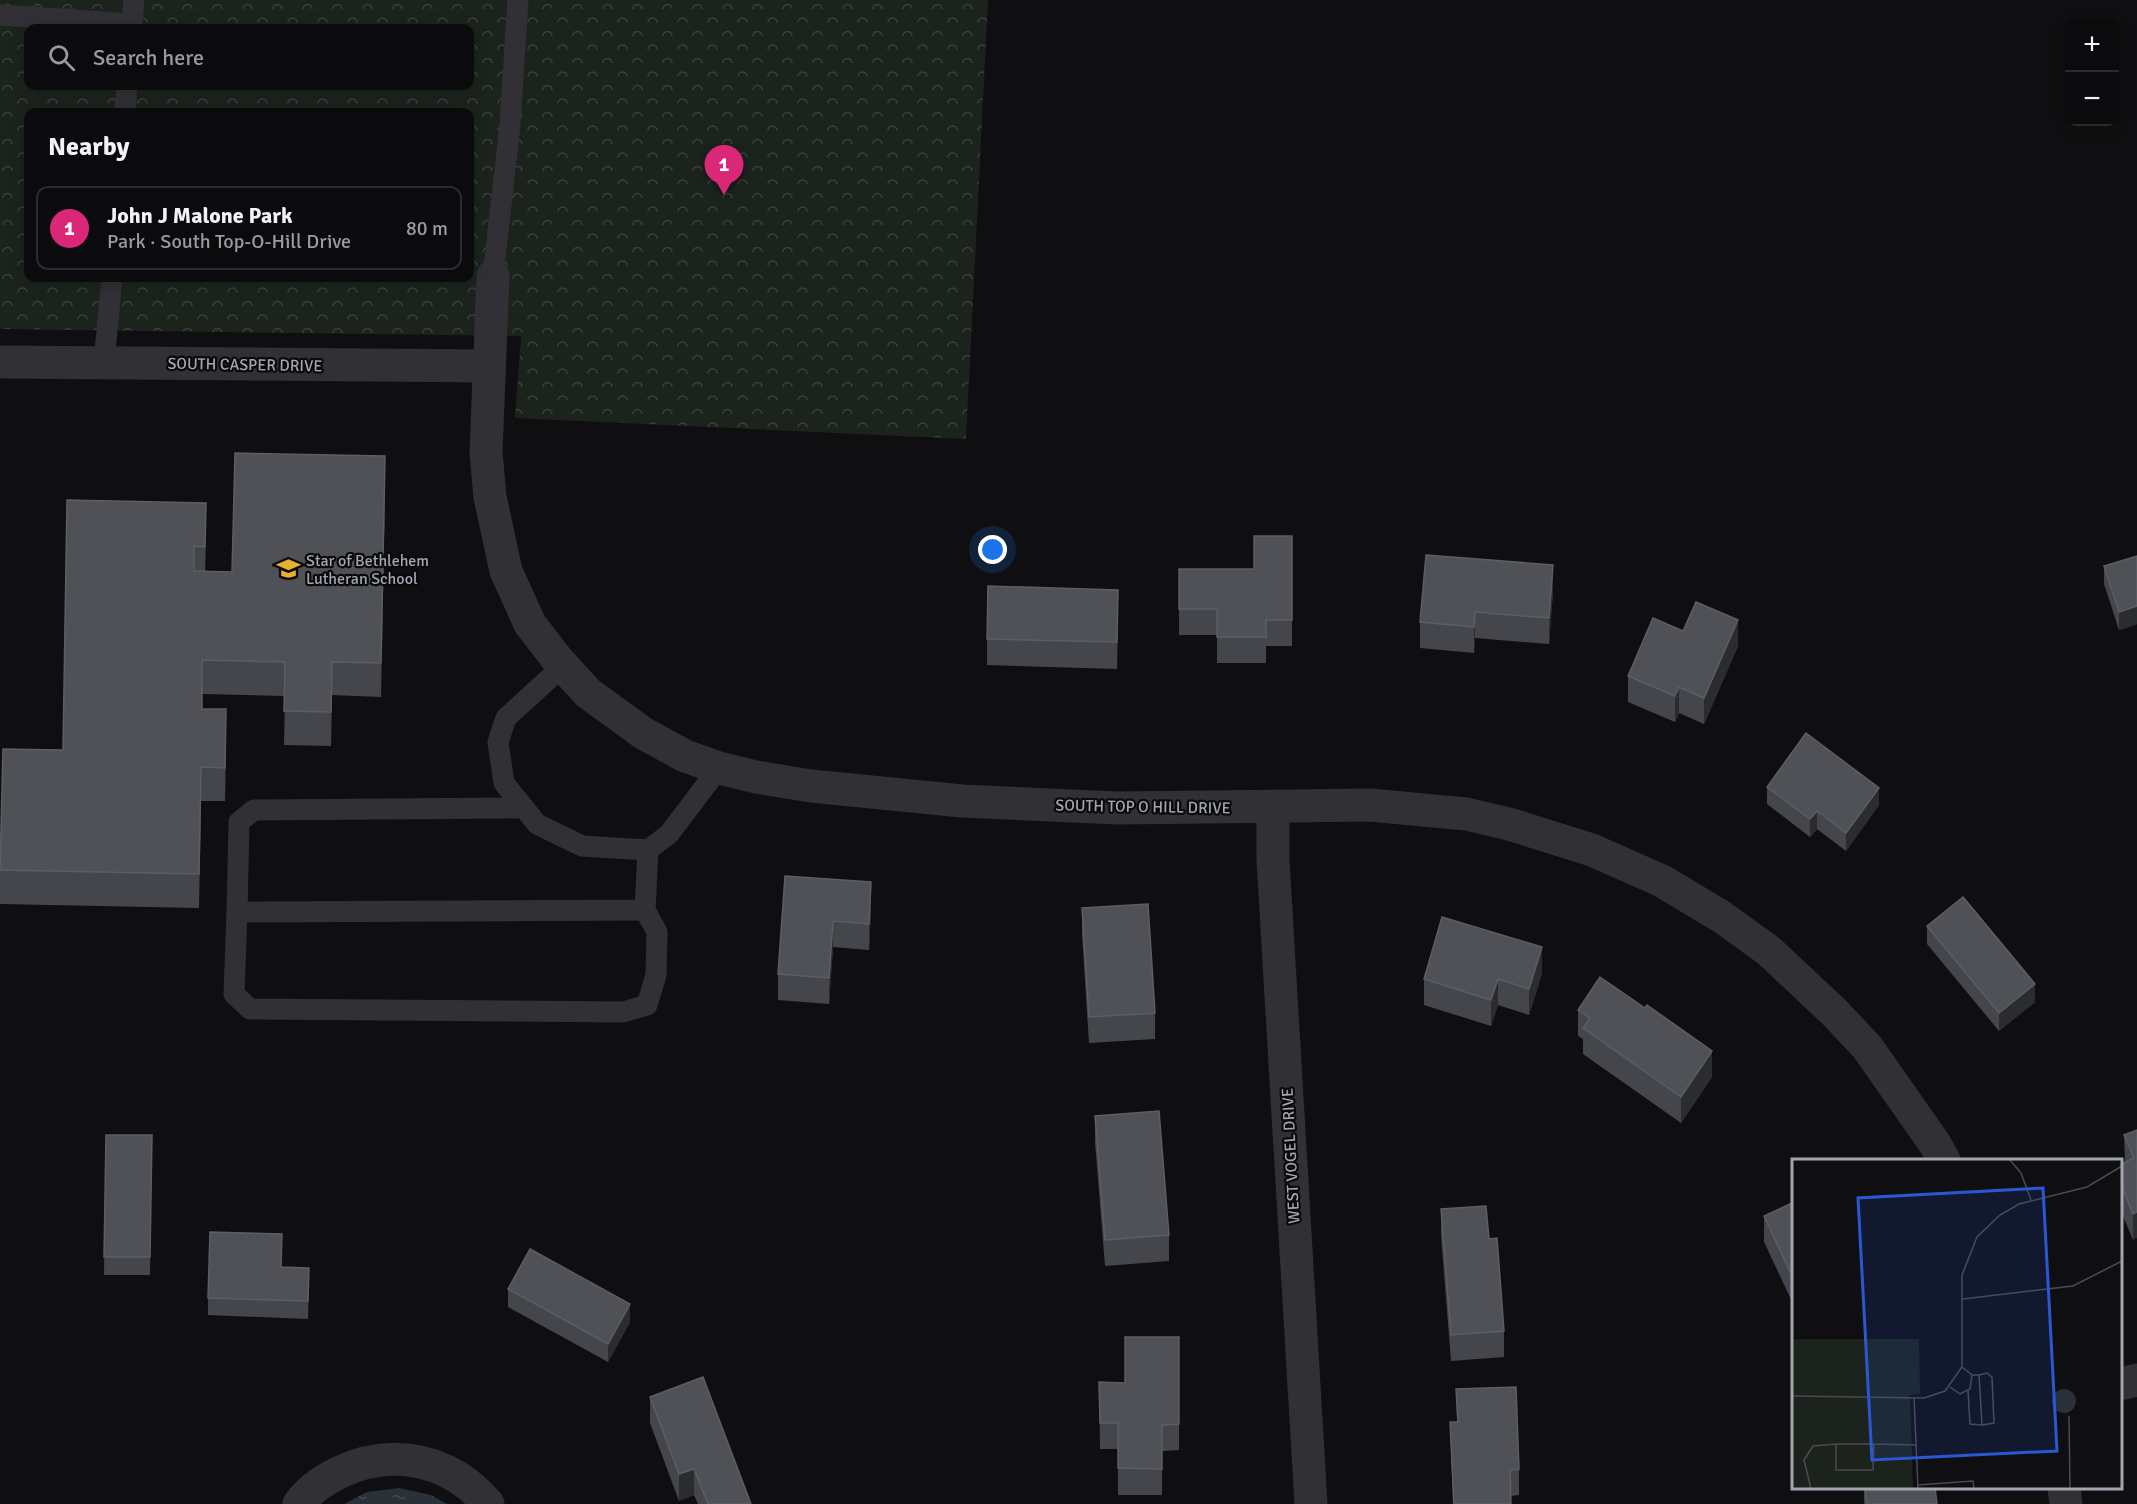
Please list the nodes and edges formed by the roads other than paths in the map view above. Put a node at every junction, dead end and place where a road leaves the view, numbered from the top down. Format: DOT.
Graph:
graph roads {
  1 [pos="134,0"];
  2 [pos="518,0"];
  3 [pos="0,15"];
  4 [pos="108,24"];
  5 [pos="132,24"];
  6 [pos="127,90"];
  7 [pos="125,108"];
  8 [pos="493,276"];
  9 [pos="112,282"];
  10 [pos="0,362"];
  11 [pos="105,363"];
  12 [pos="489,366"];
  13 [pos="563,666"];
  14 [pos="719,768"];
  15 [pos="1273,807"];
  16 [pos="524,808"];
  17 [pos="648,850"];
  18 [pos="645,910"];
  19 [pos="237,912"];
  20 [pos="1943,1159"];
  21 [pos="2137,1380"];
  22 [pos="2122,1384"];
  23 [pos="2064,1489"];
  24 [pos="299,1504"];
  25 [pos="488,1504"];
  26 [pos="1311,1504"];
  27 [pos="2066,1504"];
  1 -- 5 [label="lane"];
  2 -- 8 [label="lane"];
  3 -- 4 [label="lane"];
  6 -- 7 [label="lane"];
  8 -- 12 [label="street, SOUTH TOP O HILL DRIVE"];
  9 -- 11 [label="lane"];
  10 -- 11 [label="street, SOUTH CASPER DRIVE"];
  11 -- 12 [label="street, SOUTH CASPER DRIVE"];
  12 -- 13 [label="street, SOUTH TOP O HILL DRIVE"];
  13 -- 14 [label="street, SOUTH TOP O HILL DRIVE"];
  13 -- 16 [label="lane"];
  14 -- 15 [label="street, SOUTH TOP O HILL DRIVE"];
  14 -- 17 [label="lane"];
  15 -- 20 [label="street, SOUTH TOP O HILL DRIVE"];
  15 -- 26 [label="street, WEST VOGEL DRIVE"];
  16 -- 17 [label="lane"];
  16 -- 19 [label="lane"];
  17 -- 18 [label="lane"];
  18 -- 19 [label="lane"];
  18 -- 19 [label="lane"];
  21 -- 22 [label="street"];
  23 -- 27 [label="street"];
  24 -- 25 [label="street"];
}
